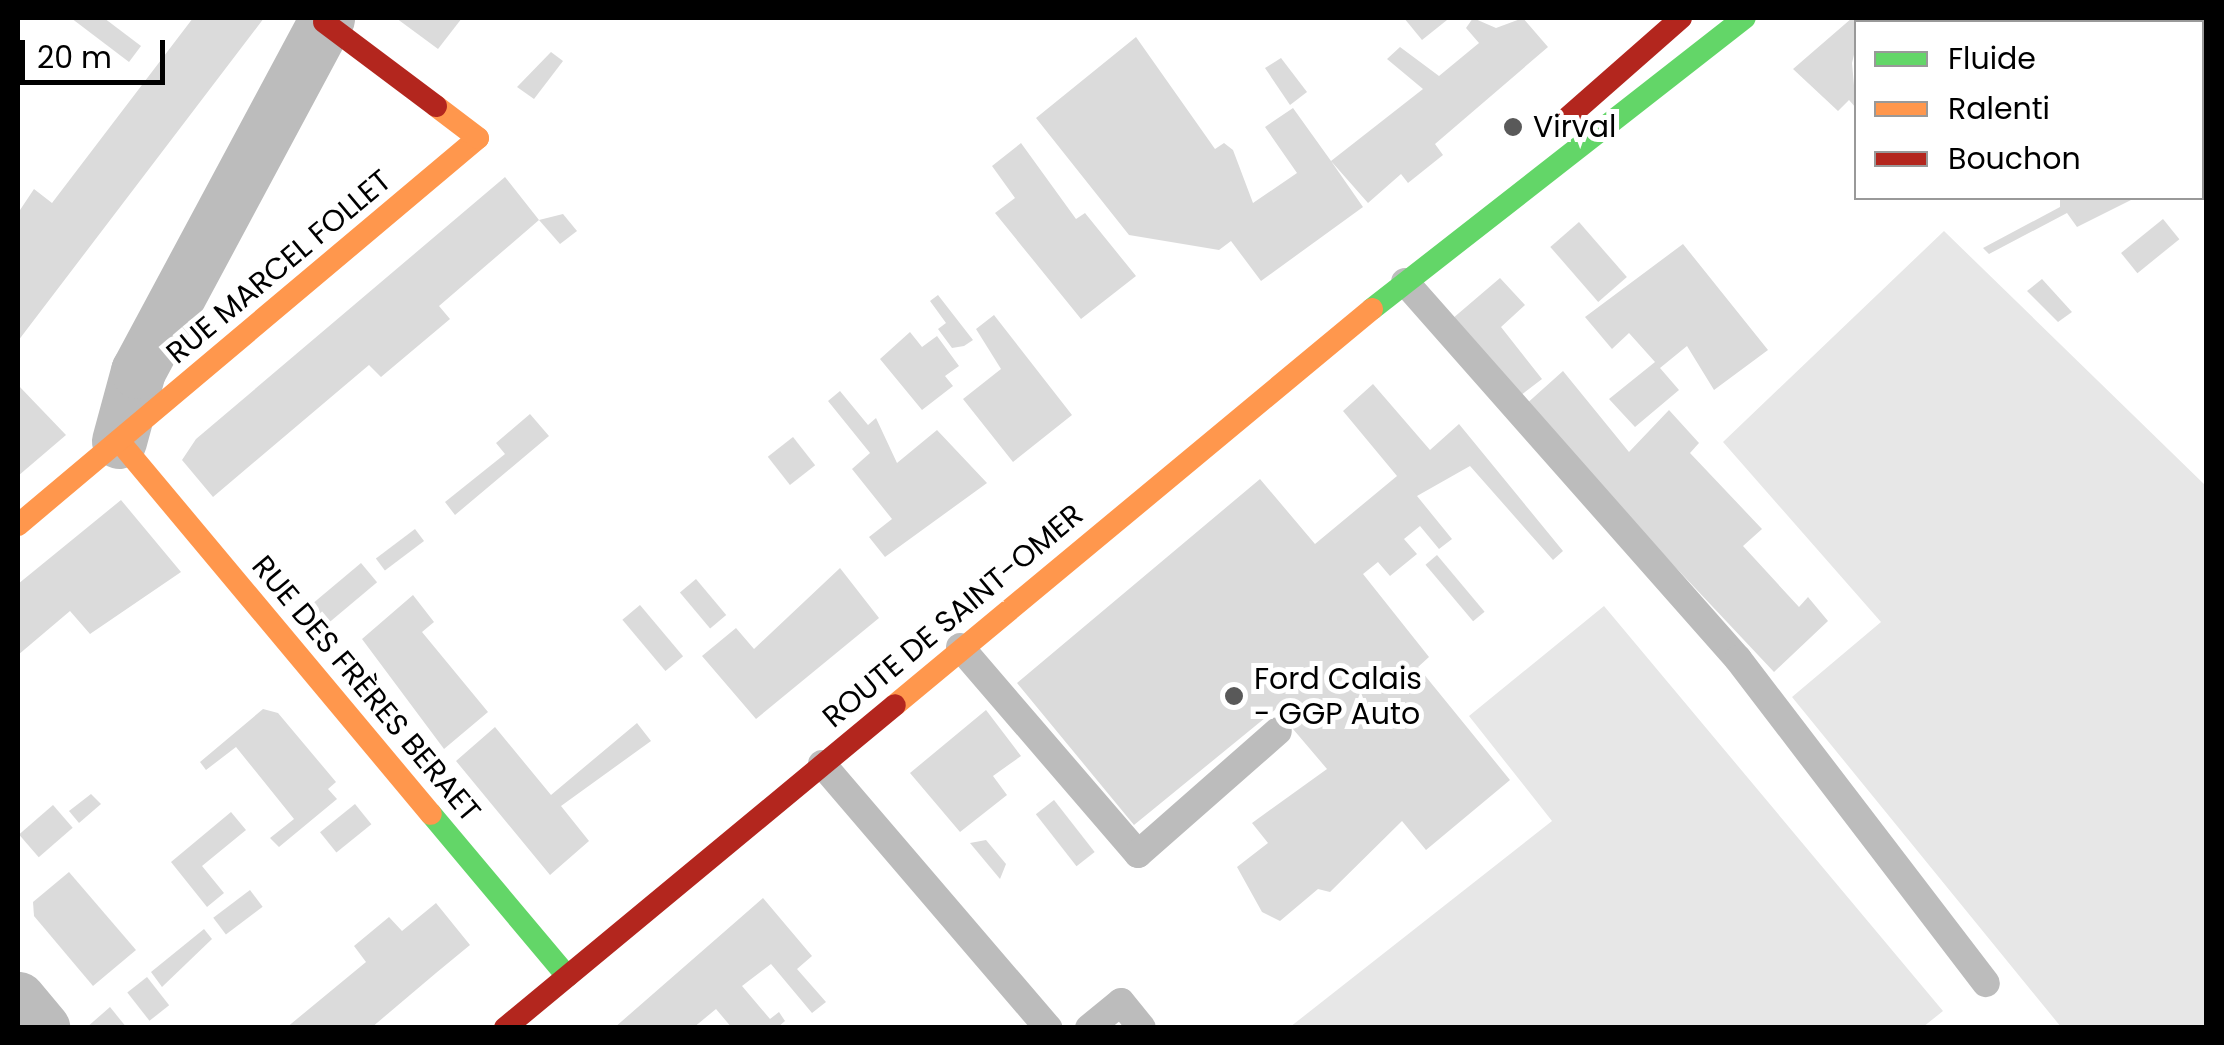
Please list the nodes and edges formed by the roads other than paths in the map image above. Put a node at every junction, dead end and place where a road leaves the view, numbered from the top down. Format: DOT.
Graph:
graph roads {
  1 [pos="1745,18"];
  2 [pos="326,20"];
  3 [pos="1668,22"];
  4 [pos="1441,252"];
  5 [pos="1404,282"];
  6 [pos="118,441"];
  7 [pos="18,525"];
  8 [pos="960,647"];
  9 [pos="1278,731"];
  10 [pos="822,764"];
  11 [pos="567,976"];
  12 [pos="1986,983"];
  13 [pos="18,999"];
  14 [pos="42,1028"];
  15 [pos="505,1028"];
  16 [pos="1048,1028"];
  17 [pos="1089,1028"];
  18 [pos="1142,1028"];
  1 -- 4 [label="main road, ROUTE DE SAINT-OMER"];
  2 -- 6 [label="street"];
  2 -- 6 [label="main road, RUE MARCEL FOLLET"];
  3 -- 4 [label="main road, ROUTE DE SAINT-OMER"];
  4 -- 5 [label="main road, ROUTE DE SAINT-OMER"];
  5 -- 8 [label="main road, ROUTE DE SAINT-OMER"];
  5 -- 12 [label="lane"];
  6 -- 7 [label="main road, RUE MARCEL FOLLET"];
  6 -- 11 [label="main road, RUE DES FRÈRES BERAET"];
  8 -- 9 [label="lane"];
  8 -- 10 [label="main road, ROUTE DE SAINT-OMER"];
  10 -- 11 [label="main road, ROUTE DE SAINT-OMER"];
  10 -- 16 [label="lane"];
  11 -- 15 [label="main road, ROUTE DE SAINT-OMER"];
  13 -- 14 [label="street"];
  17 -- 18 [label="lane"];
}
